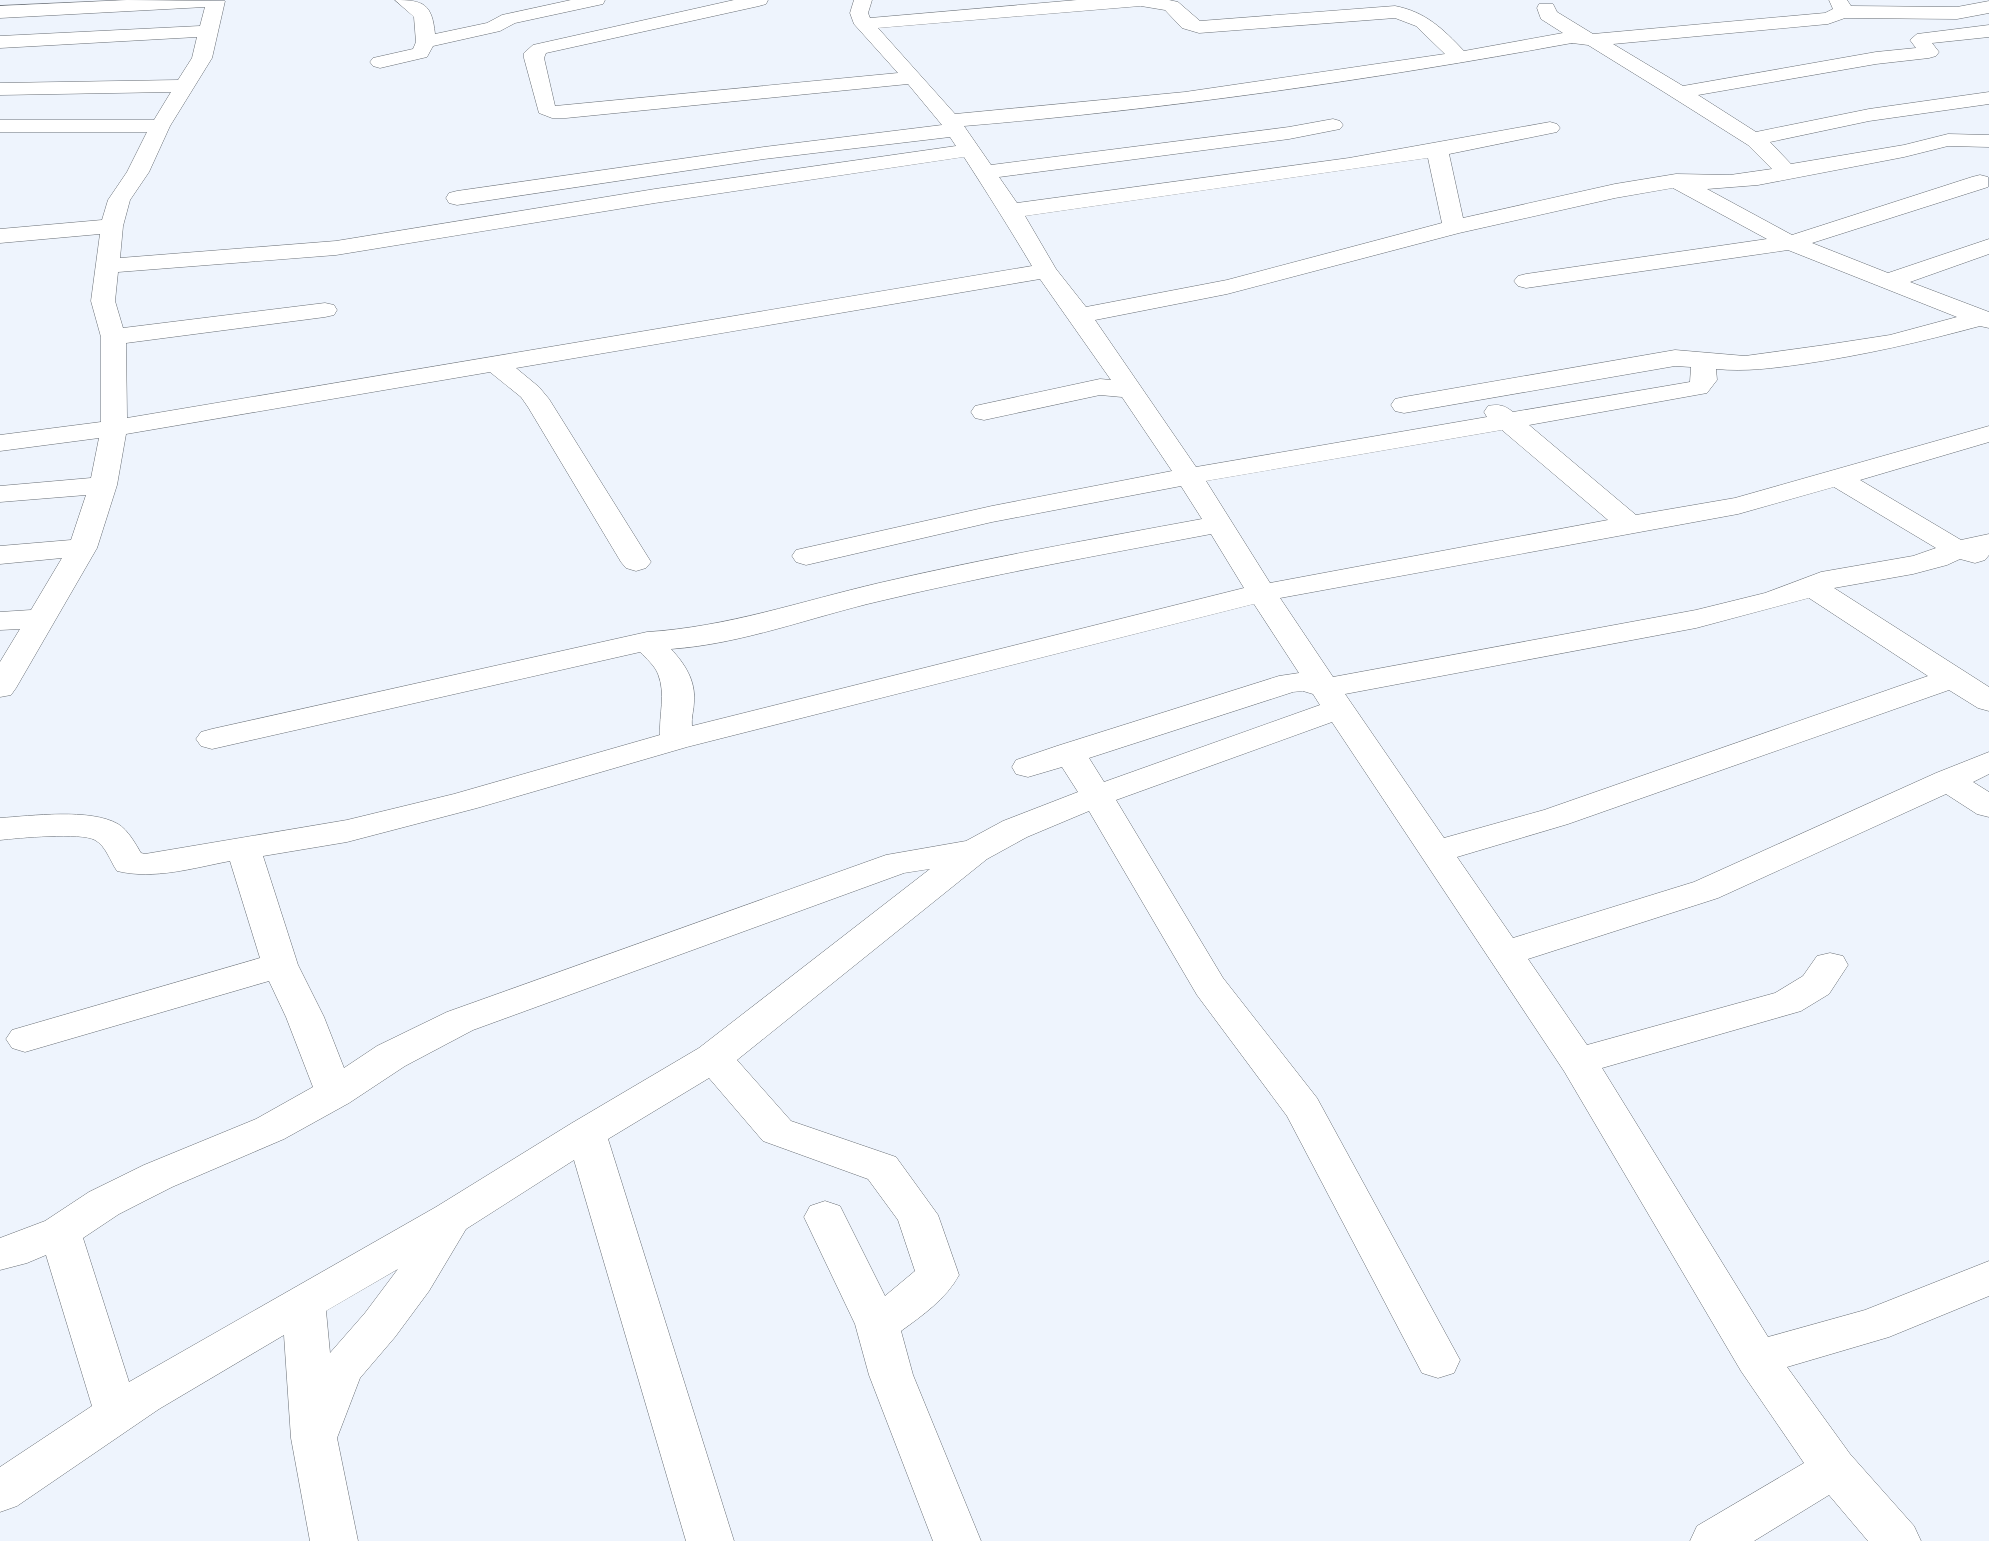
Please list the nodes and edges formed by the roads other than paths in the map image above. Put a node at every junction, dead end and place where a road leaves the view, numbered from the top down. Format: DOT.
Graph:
graph roads {
  1 [pos="216,0"];
  2 [pos="404,0"];
  3 [pos="596,0"];
  4 [pos="759,0"];
  5 [pos="1141,0"];
  6 [pos="1146,0"];
  7 [pos="1841,6"];
  8 [pos="1989,7"];
  9 [pos="1546,8"];
  10 [pos="0,12"];
  11 [pos="863,12"];
  12 [pos="210,30"];
  13 [pos="1989,31"];
  14 [pos="1588,38"];
  15 [pos="0,42"];
  16 [pos="426,42"];
  17 [pos="1458,56"];
  18 [pos="380,62"];
  19 [pos="913,77"];
  20 [pos="184,86"];
  21 [pos="0,89"];
  22 [pos="1681,92"];
  23 [pos="1989,98"];
  24 [pos="1333,125"];
  25 [pos="0,126"];
  26 [pos="160,126"];
  27 [pos="1550,128"];
  28 [pos="1751,139"];
  29 [pos="1989,141"];
  30 [pos="965,144"];
  31 [pos="1437,150"];
  32 [pos="1785,172"];
  33 [pos="591,179"];
  34 [pos="1676,181"];
  35 [pos="1980,182"];
  36 [pos="457,198"];
  37 [pos="610,203"];
  38 [pos="1011,211"];
  39 [pos="112,226"];
  40 [pos="1455,227"];
  41 [pos="0,236"];
  42 [pos="1790,243"];
  43 [pos="1989,246"];
  44 [pos="108,266"];
  45 [pos="1046,271"];
  46 [pos="1526,281"];
  47 [pos="1886,282"];
  48 [pos="325,310"];
  49 [pos="1080,316"];
  50 [pos="1985,320"];
  51 [pos="113,337"];
  52 [pos="1703,359"];
  53 [pos="495,364"];
  54 [pos="1128,390"];
  55 [pos="1477,392"];
  56 [pos="1404,405"];
  57 [pos="984,412"];
  58 [pos="1508,422"];
  59 [pos="114,428"];
  60 [pos="1989,434"];
  61 [pos="0,443"];
  62 [pos="1189,476"];
  63 [pos="1838,478"];
  64 [pos="103,485"];
  65 [pos="0,494"];
  66 [pos="1219,524"];
  67 [pos="1630,524"];
  68 [pos="1989,543"];
  69 [pos="83,548"];
  70 [pos="1957,549"];
  71 [pos="0,555"];
  72 [pos="806,556"];
  73 [pos="1989,558"];
  74 [pos="636,562"];
  75 [pos="1812,587"];
  76 [pos="1262,593"];
  77 [pos="40,620"];
  78 [pos="0,621"];
  79 [pos="647,641"];
  80 [pos="1952,678"];
  81 [pos="0,688"];
  82 [pos="1333,698"];
  83 [pos="1989,701"];
  84 [pos="212,739"];
  85 [pos="676,741"];
  86 [pos="1069,753"];
  87 [pos="1989,762"];
  88 [pos="1028,767"];
  89 [pos="1948,780"];
  90 [pos="1097,796"];
  91 [pos="1989,807"];
  92 [pos="0,829"];
  93 [pos="243,848"];
  94 [pos="975,851"];
  95 [pos="1435,852"];
  96 [pos="1507,953"];
  97 [pos="280,965"];
  98 [pos="1830,965"];
  99 [pos="25,1039"];
  100 [pos="713,1058"];
  101 [pos="1578,1061"];
  102 [pos="335,1093"];
  103 [pos="586,1133"];
  104 [pos="825,1217"];
  105 [pos="451,1218"];
  106 [pos="60,1232"];
  107 [pos="0,1254"];
  108 [pos="1989,1278"];
  109 [pos="304,1305"];
  110 [pos="877,1324"];
  111 [pos="1757,1358"];
  112 [pos="1438,1360"];
  113 [pos="117,1413"];
  114 [pos="314,1438"];
  115 [pos="1833,1468"];
  116 [pos="0,1492"];
  117 [pos="334,1541"];
  118 [pos="710,1541"];
  119 [pos="957,1541"];
  120 [pos="1714,1541"];
  121 [pos="1897,1541"];
  1 -- 10 [label="street"];
  1 -- 12 [label="street"];
  2 -- 16 [label="street"];
  3 -- 16 [label="street"];
  4 -- 19 [label="street"];
  5 -- 6 [label="street"];
  5 -- 11 [label="street"];
  5 -- 17 [label="street"];
  7 -- 8 [label="street"];
  7 -- 14 [label="street"];
  9 -- 14 [label="street"];
  11 -- 19 [label="street"];
  12 -- 15 [label="street"];
  12 -- 20 [label="street"];
  13 -- 22 [label="street"];
  14 -- 17 [label="street"];
  14 -- 22 [label="street"];
  16 -- 18 [label="street"];
  17 -- 30 [label="street"];
  19 -- 30 [label="street"];
  20 -- 21 [label="street"];
  20 -- 26 [label="street"];
  22 -- 28 [label="street"];
  23 -- 28 [label="street"];
  24 -- 30 [label="street"];
  25 -- 26 [label="street"];
  26 -- 39 [label="street"];
  27 -- 31 [label="street"];
  28 -- 32 [label="street"];
  29 -- 32 [label="street"];
  30 -- 33 [label="street"];
  30 -- 37 [label="street"];
  30 -- 38 [label="street"];
  31 -- 38 [label="street"];
  31 -- 40 [label="street"];
  32 -- 34 [label="street"];
  33 -- 36 [label="street"];
  33 -- 37 [label="street"];
  34 -- 40 [label="street"];
  34 -- 42 [label="street"];
  35 -- 42 [label="street"];
  37 -- 44 [label="street"];
  38 -- 45 [label="street"];
  39 -- 41 [label="street"];
  39 -- 44 [label="street"];
  40 -- 49 [label="street"];
  42 -- 46 [label="street"];
  42 -- 47 [label="street"];
  43 -- 47 [label="street"];
  44 -- 51 [label="street"];
  45 -- 49 [label="street"];
  45 -- 53 [label="street"];
  47 -- 50 [label="street"];
  48 -- 51 [label="street"];
  49 -- 54 [label="street"];
  50 -- 52 [label="street"];
  51 -- 59 [label="street"];
  52 -- 55 [label="street"];
  52 -- 58 [label="street"];
  53 -- 59 [label="street"];
  53 -- 74 [label="street"];
  54 -- 57 [label="street"];
  54 -- 62 [label="street"];
  55 -- 56 [label="street"];
  55 -- 58 [label="street"];
  58 -- 62 [label="street"];
  58 -- 67 [label="street"];
  59 -- 61 [label="street"];
  59 -- 64 [label="street"];
  60 -- 63 [label="street"];
  62 -- 66 [label="street"];
  62 -- 72 [label="street"];
  63 -- 67 [label="street"];
  63 -- 70 [label="street"];
  64 -- 65 [label="street"];
  64 -- 69 [label="street"];
  66 -- 76 [label="street"];
  66 -- 79 [label="street"];
  67 -- 76 [label="street"];
  68 -- 70 [label="street"];
  69 -- 71 [label="street"];
  69 -- 77 [label="street"];
  70 -- 73 [label="street"];
  70 -- 75 [label="street"];
  75 -- 80 [label="street"];
  75 -- 82 [label="street"];
  76 -- 82 [label="street"];
  76 -- 85 [label="street"];
  77 -- 78 [label="street"];
  77 -- 81 [label="street"];
  79 -- 84 [label="street"];
  79 -- 85 [label="street"];
  80 -- 83 [label="street"];
  80 -- 95 [label="street"];
  82 -- 86 [label="street"];
  82 -- 90 [label="street"];
  82 -- 95 [label="street"];
  85 -- 93 [label="street"];
  86 -- 88 [label="street"];
  86 -- 90 [label="street"];
  87 -- 89 [label="street"];
  89 -- 91 [label="street"];
  89 -- 96 [label="street"];
  90 -- 94 [label="street"];
  90 -- 112 [label="street"];
  92 -- 93 [label="street"];
  93 -- 97 [label="street"];
  94 -- 100 [label="street"];
  94 -- 102 [label="street"];
  95 -- 96 [label="street"];
  96 -- 101 [label="street"];
  97 -- 99 [label="street"];
  97 -- 102 [label="street"];
  98 -- 101 [label="street"];
  100 -- 103 [label="street"];
  100 -- 110 [label="street"];
  101 -- 111 [label="street"];
  102 -- 106 [label="street"];
  103 -- 105 [label="street"];
  103 -- 118 [label="street"];
  104 -- 110 [label="street"];
  105 -- 109 [label="street"];
  105 -- 114 [label="street"];
  106 -- 107 [label="street"];
  106 -- 113 [label="street"];
  108 -- 111 [label="street"];
  109 -- 113 [label="street"];
  109 -- 114 [label="street"];
  110 -- 119 [label="street"];
  111 -- 115 [label="street"];
  113 -- 116 [label="street"];
  114 -- 117 [label="street"];
  115 -- 120 [label="street"];
  115 -- 121 [label="street"];
}
